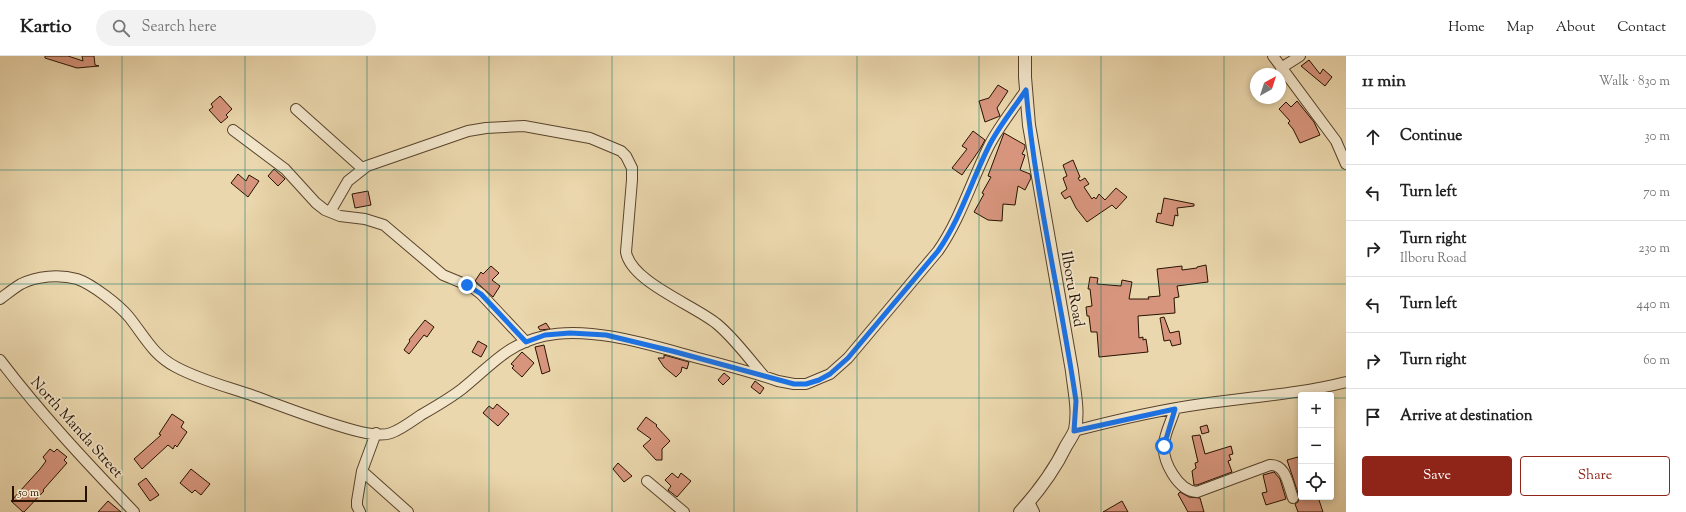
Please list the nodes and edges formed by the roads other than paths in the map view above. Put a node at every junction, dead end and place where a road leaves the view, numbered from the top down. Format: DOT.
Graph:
graph roads {
  1 [pos="1025,56"];
  2 [pos="1273,56"];
  3 [pos="1300,56"];
  4 [pos="1281,68"];
  5 [pos="1286,75"];
  6 [pos="1026,90"];
  7 [pos="296,109"];
  8 [pos="233,130"];
  9 [pos="1346,164"];
  10 [pos="363,168"];
  11 [pos="330,212"];
  12 [pos="0,299"];
  13 [pos="526,342"];
  14 [pos="0,360"];
  15 [pos="764,376"];
  16 [pos="1346,382"];
  17 [pos="1175,409"];
  18 [pos="1074,431"];
  19 [pos="376,434"];
  20 [pos="362,471"];
  21 [pos="647,480"];
  22 [pos="1293,498"];
  23 [pos="1032,507"];
  24 [pos="134,512"];
  25 [pos="360,512"];
  26 [pos="408,512"];
  27 [pos="684,512"];
  28 [pos="1020,512"];
  1 -- 6 [label="street, Ilboru Road"];
  2 -- 4 [label="street"];
  3 -- 4 [label="street"];
  5 -- 9 [label="street"];
  6 -- 15 [label="street"];
  6 -- 18 [label="street, Ilboru Road"];
  7 -- 10 [label="street"];
  8 -- 11 [label="street"];
  10 -- 11 [label="street"];
  10 -- 15 [label="street"];
  11 -- 13 [label="street"];
  12 -- 19 [label="street"];
  13 -- 15 [label="street"];
  13 -- 19 [label="street"];
  14 -- 24 [label="street, North Manda Street"];
  16 -- 17 [label="street"];
  17 -- 18 [label="street"];
  17 -- 22 [label="street"];
  18 -- 23 [label="street, Ilboru Road"];
  19 -- 20 [label="street"];
  20 -- 25 [label="street"];
  20 -- 26 [label="street"];
  21 -- 27 [label="street"];
  23 -- 28 [label="street, Ilboru Road"];
}
